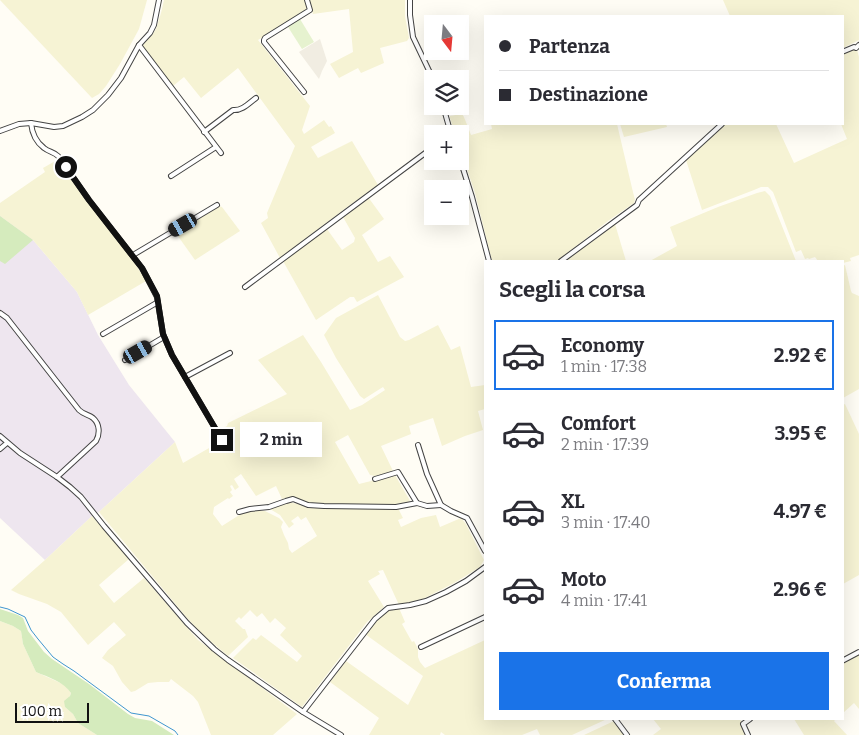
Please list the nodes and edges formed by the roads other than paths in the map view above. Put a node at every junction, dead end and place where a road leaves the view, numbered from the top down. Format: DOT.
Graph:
graph roads {
  1 [pos="159,0"];
  2 [pos="307,0"];
  3 [pos="410,0"];
  4 [pos="139,45"];
  5 [pos="859,45"];
  6 [pos="844,51"];
  7 [pos="428,70"];
  8 [pos="304,92"];
  9 [pos="256,98"];
  10 [pos="31,123"];
  11 [pos="721,125"];
  12 [pos="0,130"];
  13 [pos="204,132"];
  14 [pos="216,148"];
  15 [pos="221,153"];
  16 [pos="424,154"];
  17 [pos="463,170"];
  18 [pos="171,176"];
  19 [pos="217,205"];
  20 [pos="132,255"];
  21 [pos="489,260"];
  22 [pos="562,260"];
  23 [pos="245,287"];
  24 [pos="158,302"];
  25 [pos="0,313"];
  26 [pos="103,334"];
  27 [pos="164,337"];
  28 [pos="230,353"];
  29 [pos="125,360"];
  30 [pos="185,378"];
  31 [pos="0,436"];
  32 [pos="222,440"];
  33 [pos="7,442"];
  34 [pos="418,446"];
  35 [pos="0,448"];
  36 [pos="57,477"];
  37 [pos="375,479"];
  38 [pos="417,503"];
  39 [pos="441,504"];
  40 [pos="239,512"];
  41 [pos="484,549"];
  42 [pos="484,568"];
  43 [pos="484,617"];
  44 [pos="420,647"];
  45 [pos="859,652"];
  46 [pos="844,660"];
  47 [pos="303,712"];
  48 [pos="616,720"];
  49 [pos="749,720"];
  50 [pos="341,735"];
  51 [pos="627,735"];
  52 [pos="748,735"];
  1 -- 4 [label="street"];
  2 -- 8 [label="street"];
  3 -- 7 [label="street"];
  4 -- 10 [label="street"];
  4 -- 13 [label="street"];
  5 -- 6 [label="street"];
  9 -- 13 [label="street"];
  10 -- 12 [label="street"];
  10 -- 20 [label="street"];
  11 -- 22 [label="street"];
  13 -- 14 [label="street"];
  14 -- 15 [label="street"];
  14 -- 18 [label="street"];
  16 -- 23 [label="street"];
  17 -- 21 [label="street"];
  19 -- 20 [label="street"];
  20 -- 24 [label="street"];
  24 -- 26 [label="street"];
  24 -- 27 [label="street"];
  25 -- 36 [label="street"];
  27 -- 29 [label="street"];
  27 -- 30 [label="street"];
  28 -- 30 [label="street"];
  30 -- 32 [label="street"];
  31 -- 33 [label="street"];
  33 -- 35 [label="street"];
  33 -- 36 [label="street"];
  34 -- 39 [label="street"];
  36 -- 47 [label="street"];
  37 -- 38 [label="street"];
  38 -- 39 [label="street"];
  38 -- 40 [label="street"];
  39 -- 41 [label="street"];
  42 -- 47 [label="street"];
  43 -- 44 [label="street"];
  45 -- 46 [label="street"];
  47 -- 50 [label="street"];
  48 -- 51 [label="street"];
  49 -- 52 [label="street"];
}
